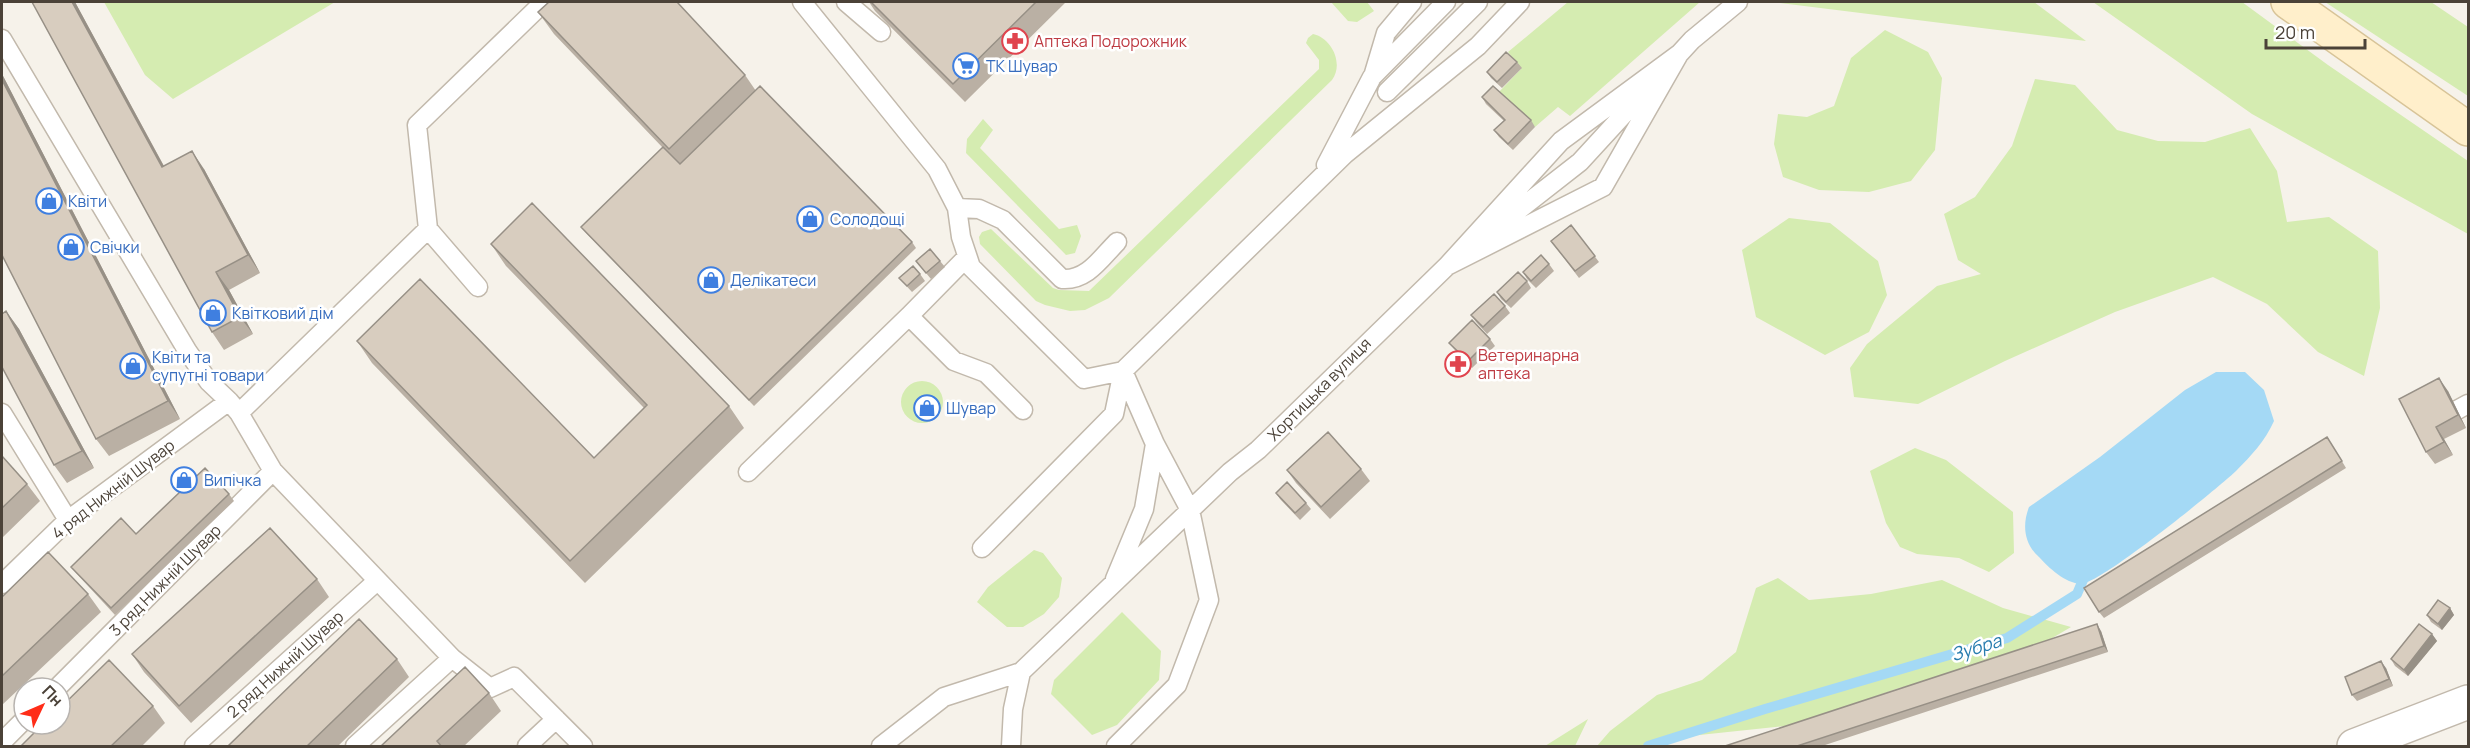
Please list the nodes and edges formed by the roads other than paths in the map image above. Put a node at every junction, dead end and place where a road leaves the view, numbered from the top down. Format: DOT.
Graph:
graph roads {
  1 [pos="544,2"];
  2 [pos="802,2"];
  3 [pos="846,2"];
  4 [pos="1412,2"];
  5 [pos="1446,2"];
  6 [pos="1478,2"];
  7 [pos="1520,2"];
  8 [pos="1738,2"];
  9 [pos="2288,2"];
  10 [pos="881,32"];
  11 [pos="2,39"];
  12 [pos="1679,54"];
  13 [pos="1372,77"];
  14 [pos="1387,92"];
  15 [pos="2469,129"];
  16 [pos="1317,182"];
  17 [pos="957,208"];
  18 [pos="428,229"];
  19 [pos="1117,242"];
  20 [pos="967,257"];
  21 [pos="1447,266"];
  22 [pos="478,287"];
  23 [pos="909,316"];
  24 [pos="1123,371"];
  25 [pos="234,407"];
  26 [pos="1023,410"];
  27 [pos="2,413"];
  28 [pos="1155,444"];
  29 [pos="273,471"];
  30 [pos="748,472"];
  31 [pos="1190,510"];
  32 [pos="68,520"];
  33 [pos="982,548"];
  34 [pos="377,581"];
  35 [pos="2,584"];
  36 [pos="1112,586"];
  37 [pos="452,658"];
  38 [pos="1021,672"];
  39 [pos="69,676"];
  40 [pos="2468,696"];
  41 [pos="556,719"];
  42 [pos="194,747"];
  43 [pos="355,747"];
  44 [pos="527,747"];
  45 [pos="583,747"];
  46 [pos="881,747"];
  47 [pos="1011,747"];
  48 [pos="1116,747"];
  49 [pos="2354,747"];
  1 -- 18 [label="lane"];
  2 -- 17 [label="lane"];
  3 -- 10 [label="lane"];
  4 -- 13 [label="lane"];
  5 -- 13 [label="lane"];
  6 -- 14 [label="lane"];
  7 -- 16 [label="lane"];
  8 -- 12 [label="lane, Хортицька вулиця"];
  9 -- 15 [label="main road"];
  11 -- 25 [label="lane"];
  12 -- 21 [label="lane, Хортицька вулиця"];
  12 -- 21 [label="lane"];
  12 -- 21 [label="lane"];
  13 -- 16 [label="lane"];
  16 -- 24 [label="lane"];
  17 -- 19 [label="lane"];
  17 -- 20 [label="lane"];
  18 -- 22 [label="lane"];
  18 -- 25 [label="lane, 4 ряд Нижній Шувар"];
  20 -- 23 [label="lane"];
  20 -- 24 [label="lane"];
  21 -- 31 [label="lane, Хортицька вулиця"];
  23 -- 26 [label="lane"];
  23 -- 30 [label="lane"];
  24 -- 28 [label="lane"];
  24 -- 33 [label="lane"];
  25 -- 29 [label="lane"];
  25 -- 32 [label="lane, 4 ряд Нижній Шувар"];
  27 -- 32 [label="lane"];
  28 -- 31 [label="lane"];
  28 -- 36 [label="lane"];
  29 -- 34 [label="lane"];
  29 -- 39 [label="lane, 3 ряд Нижній Шувар"];
  31 -- 36 [label="lane, Хортицька вулиця"];
  31 -- 48 [label="lane"];
  32 -- 35 [label="lane, 4 ряд Нижній Шувар"];
  34 -- 37 [label="lane"];
  34 -- 42 [label="lane, 2 ряд Нижній Шувар"];
  36 -- 38 [label="lane, Хортицька вулиця"];
  37 -- 41 [label="lane"];
  37 -- 43 [label="lane"];
  38 -- 46 [label="lane, Хортицька вулиця"];
  38 -- 47 [label="lane"];
  40 -- 49 [label="street"];
  41 -- 44 [label="lane"];
  41 -- 45 [label="lane"];
}
